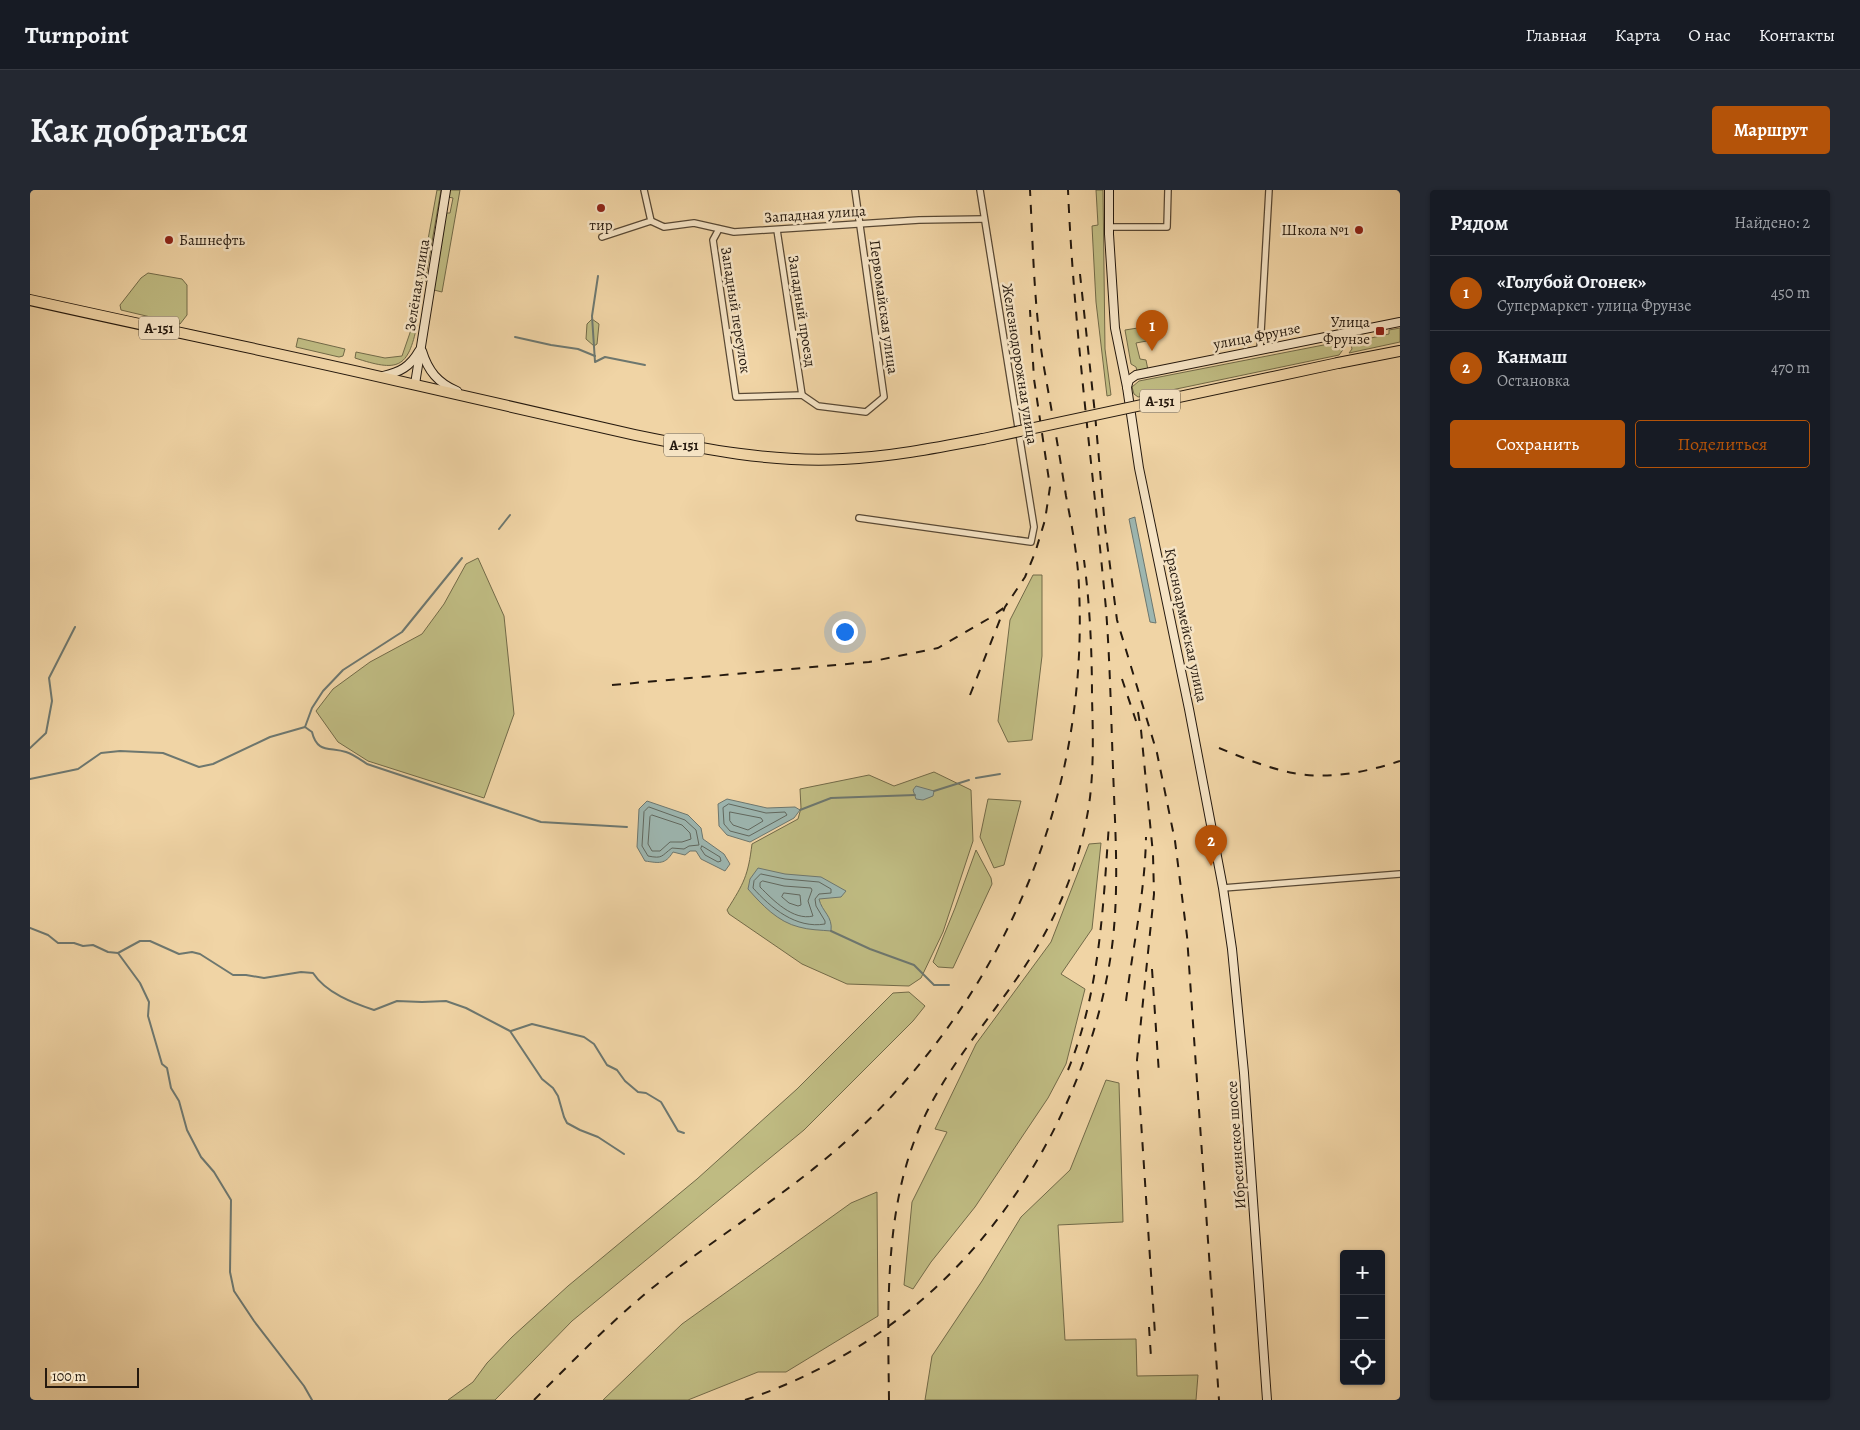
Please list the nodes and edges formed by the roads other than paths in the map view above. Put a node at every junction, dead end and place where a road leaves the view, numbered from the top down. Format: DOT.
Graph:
graph roads {
  1 [pos="446,190"];
  2 [pos="644,190"];
  3 [pos="855,190"];
  4 [pos="980,190"];
  5 [pos="1109,190"];
  6 [pos="1168,190"];
  7 [pos="1269,190"];
  8 [pos="984,219"];
  9 [pos="651,220"];
  10 [pos="860,224"];
  11 [pos="1109,227"];
  12 [pos="719,229"];
  13 [pos="777,230"];
  14 [pos="602,237"];
  15 [pos="30,300"];
  16 [pos="1400,322"];
  17 [pos="421,347"];
  18 [pos="1260,349"];
  19 [pos="1400,351"];
  20 [pos="1121,358"];
  21 [pos="1136,375"];
  22 [pos="380,377"];
  23 [pos="414,384"];
  24 [pos="1127,387"];
  25 [pos="802,395"];
  26 [pos="480,400"];
  27 [pos="859,518"];
  28 [pos="1400,874"];
  29 [pos="1223,888"];
  30 [pos="1267,1400"];
  1 -- 17 [label="main road, Зелёная улица"];
  2 -- 9 [label="street"];
  3 -- 10 [label="street, Первомайская улица"];
  4 -- 8 [label="street, Железнодорожная улица"];
  5 -- 11 [label="main road, Красноармейская улица"];
  6 -- 11 [label="street"];
  7 -- 18 [label="street"];
  8 -- 10 [label="street, Западная улица"];
  8 -- 27 [label="street, Железнодорожная улица"];
  9 -- 12 [label="street, Западная улица"];
  9 -- 14 [label="street"];
  10 -- 13 [label="street, Западная улица"];
  10 -- 25 [label="street, Первомайская улица"];
  11 -- 20 [label="main road, Красноармейская улица"];
  12 -- 13 [label="street, Западная улица"];
  12 -- 25 [label="street, Западный переулок"];
  13 -- 25 [label="street, Западный проезд"];
  15 -- 22 [label="highway, А-151"];
  16 -- 18 [label="main road, улица Фрунзе"];
  17 -- 22 [label="main road"];
  17 -- 23 [label="main road, Зелёная улица"];
  17 -- 26 [label="main road"];
  18 -- 21 [label="main road, улица Фрунзе"];
  19 -- 26 [label="highway, А-151, bridge"];
  20 -- 21 [label="main road"];
  20 -- 24 [label="main road, Красноармейская улица"];
  21 -- 24 [label="main road"];
  22 -- 23 [label="highway, А-151"];
  23 -- 26 [label="highway, А-151"];
  24 -- 29 [label="main road, Красноармейская улица"];
  28 -- 29 [label="street"];
  29 -- 30 [label="main road, Ибресинское шоссе"];
}
